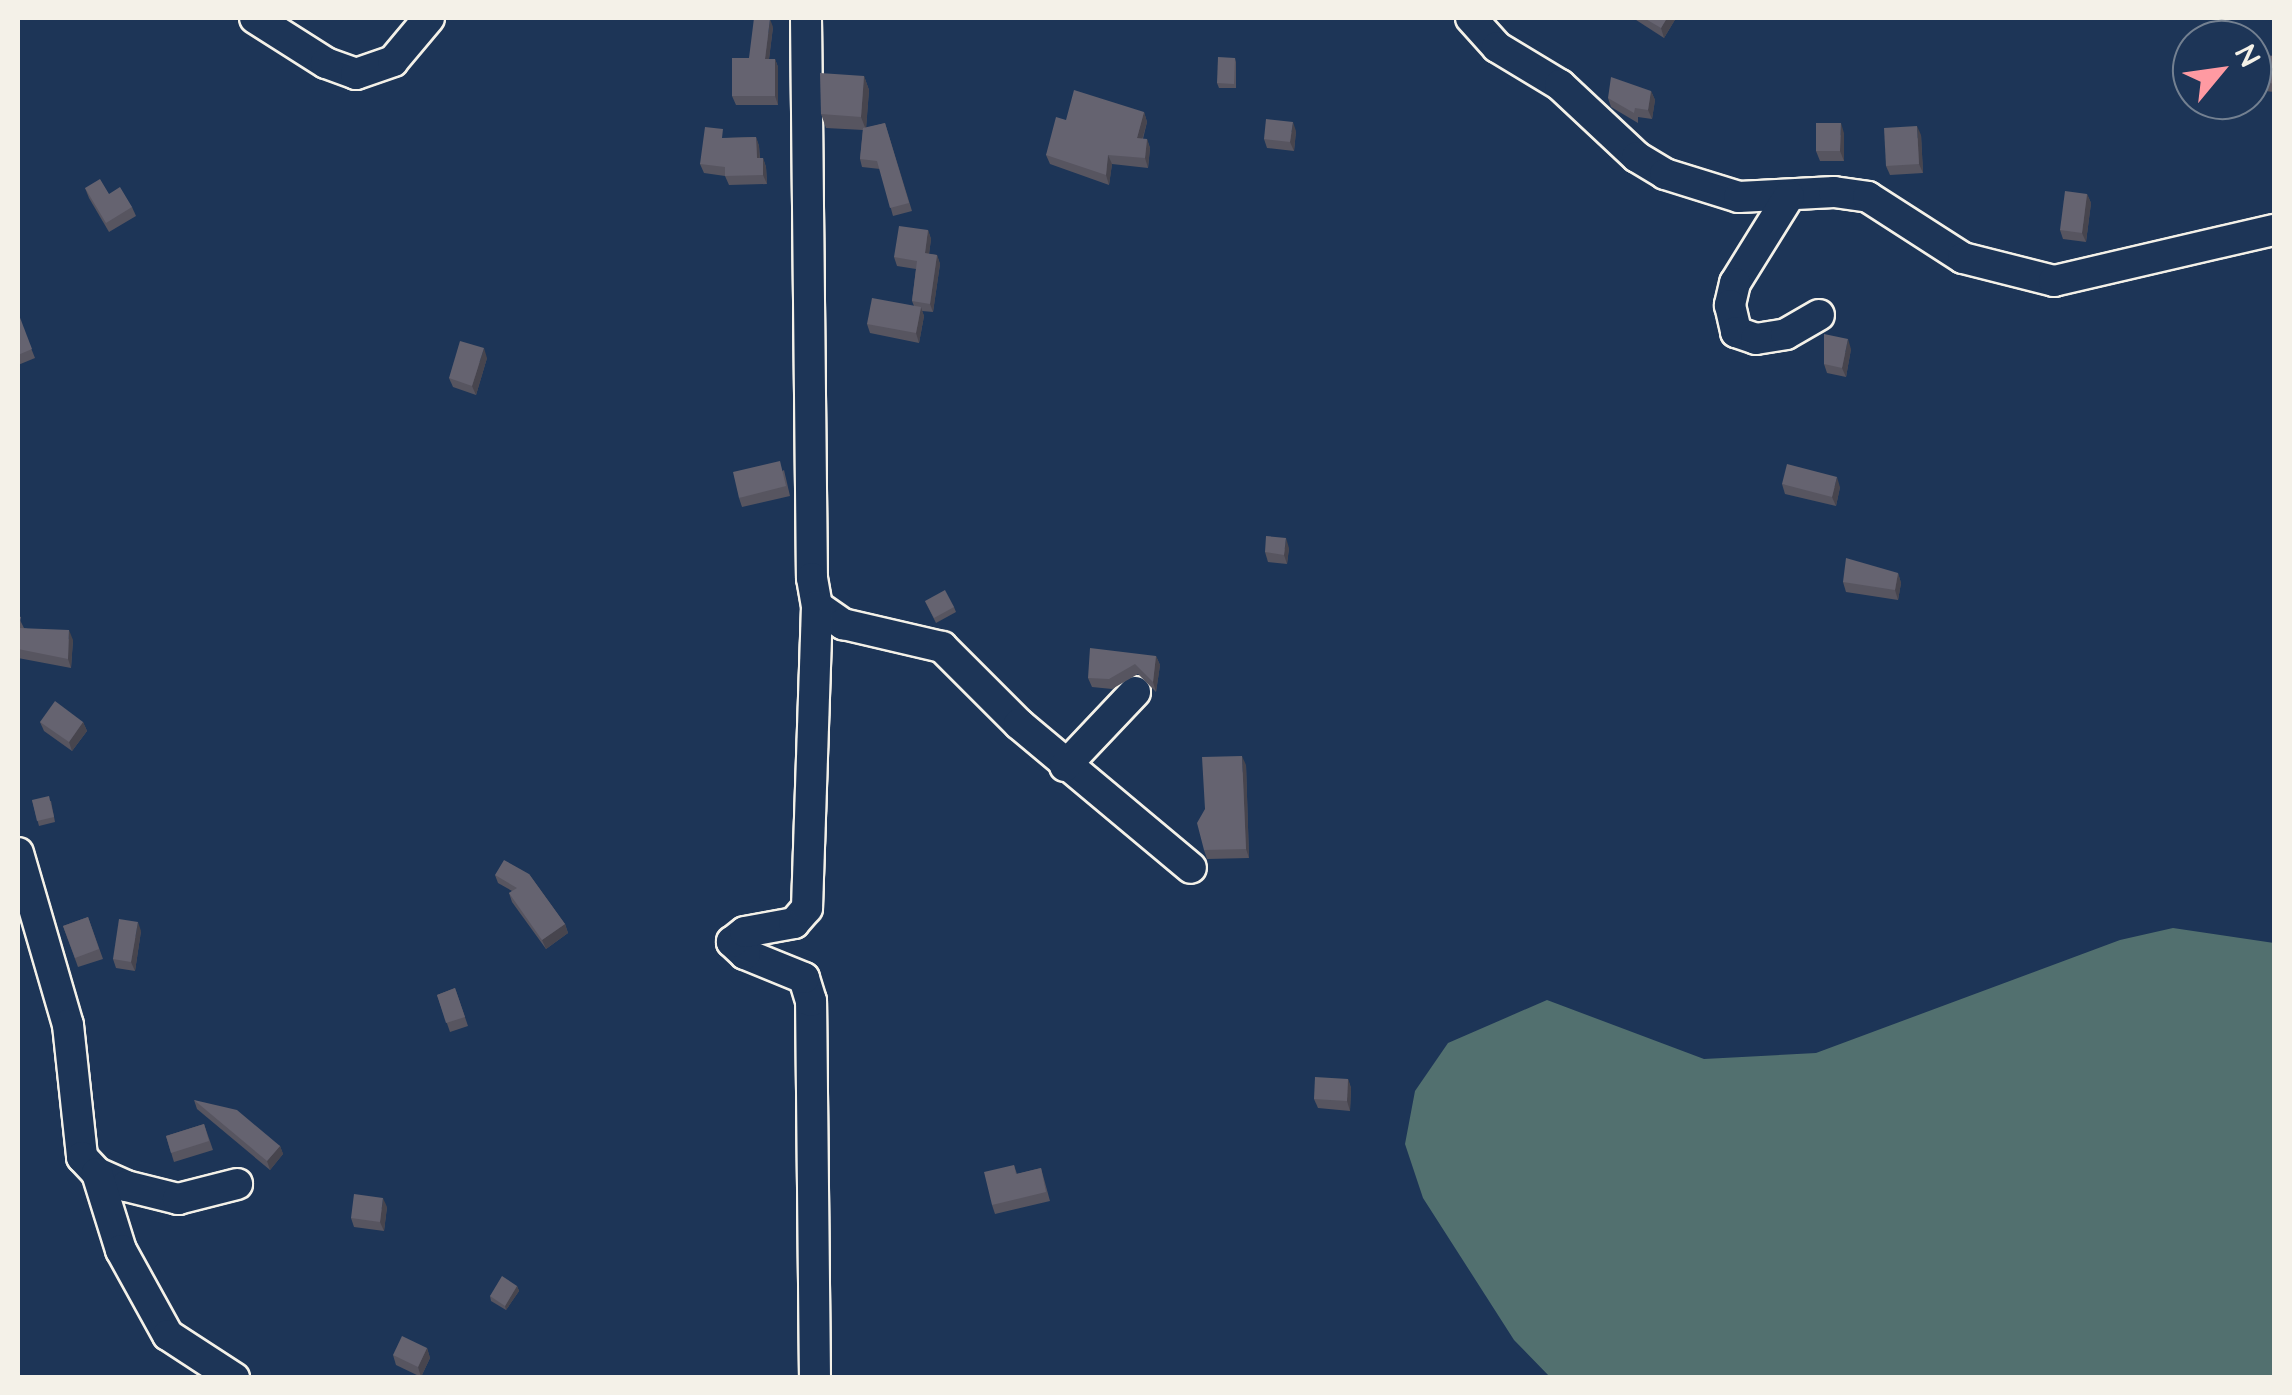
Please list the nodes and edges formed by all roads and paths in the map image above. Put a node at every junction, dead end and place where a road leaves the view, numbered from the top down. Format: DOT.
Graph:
graph roads {
  1 [pos="255,18"];
  2 [pos="429,18"];
  3 [pos="806,18"];
  4 [pos="1471,18"];
  5 [pos="1789,196"];
  6 [pos="2274,230"];
  7 [pos="1819,314"];
  8 [pos="818,606"];
  9 [pos="1135,692"];
  10 [pos="1066,766"];
  11 [pos="18,853"];
  12 [pos="1191,868"];
  13 [pos="97,1173"];
  14 [pos="237,1184"];
  15 [pos="234,1378"];
  16 [pos="816,1378"];
  1 -- 2 [label="street"];
  3 -- 8 [label="street"];
  4 -- 5 [label="street"];
  5 -- 6 [label="street"];
  5 -- 7 [label="street"];
  8 -- 10 [label="street"];
  8 -- 16 [label="street"];
  9 -- 10 [label="street"];
  10 -- 12 [label="street"];
  11 -- 13 [label="street"];
  13 -- 14 [label="street"];
  13 -- 15 [label="street"];
}
